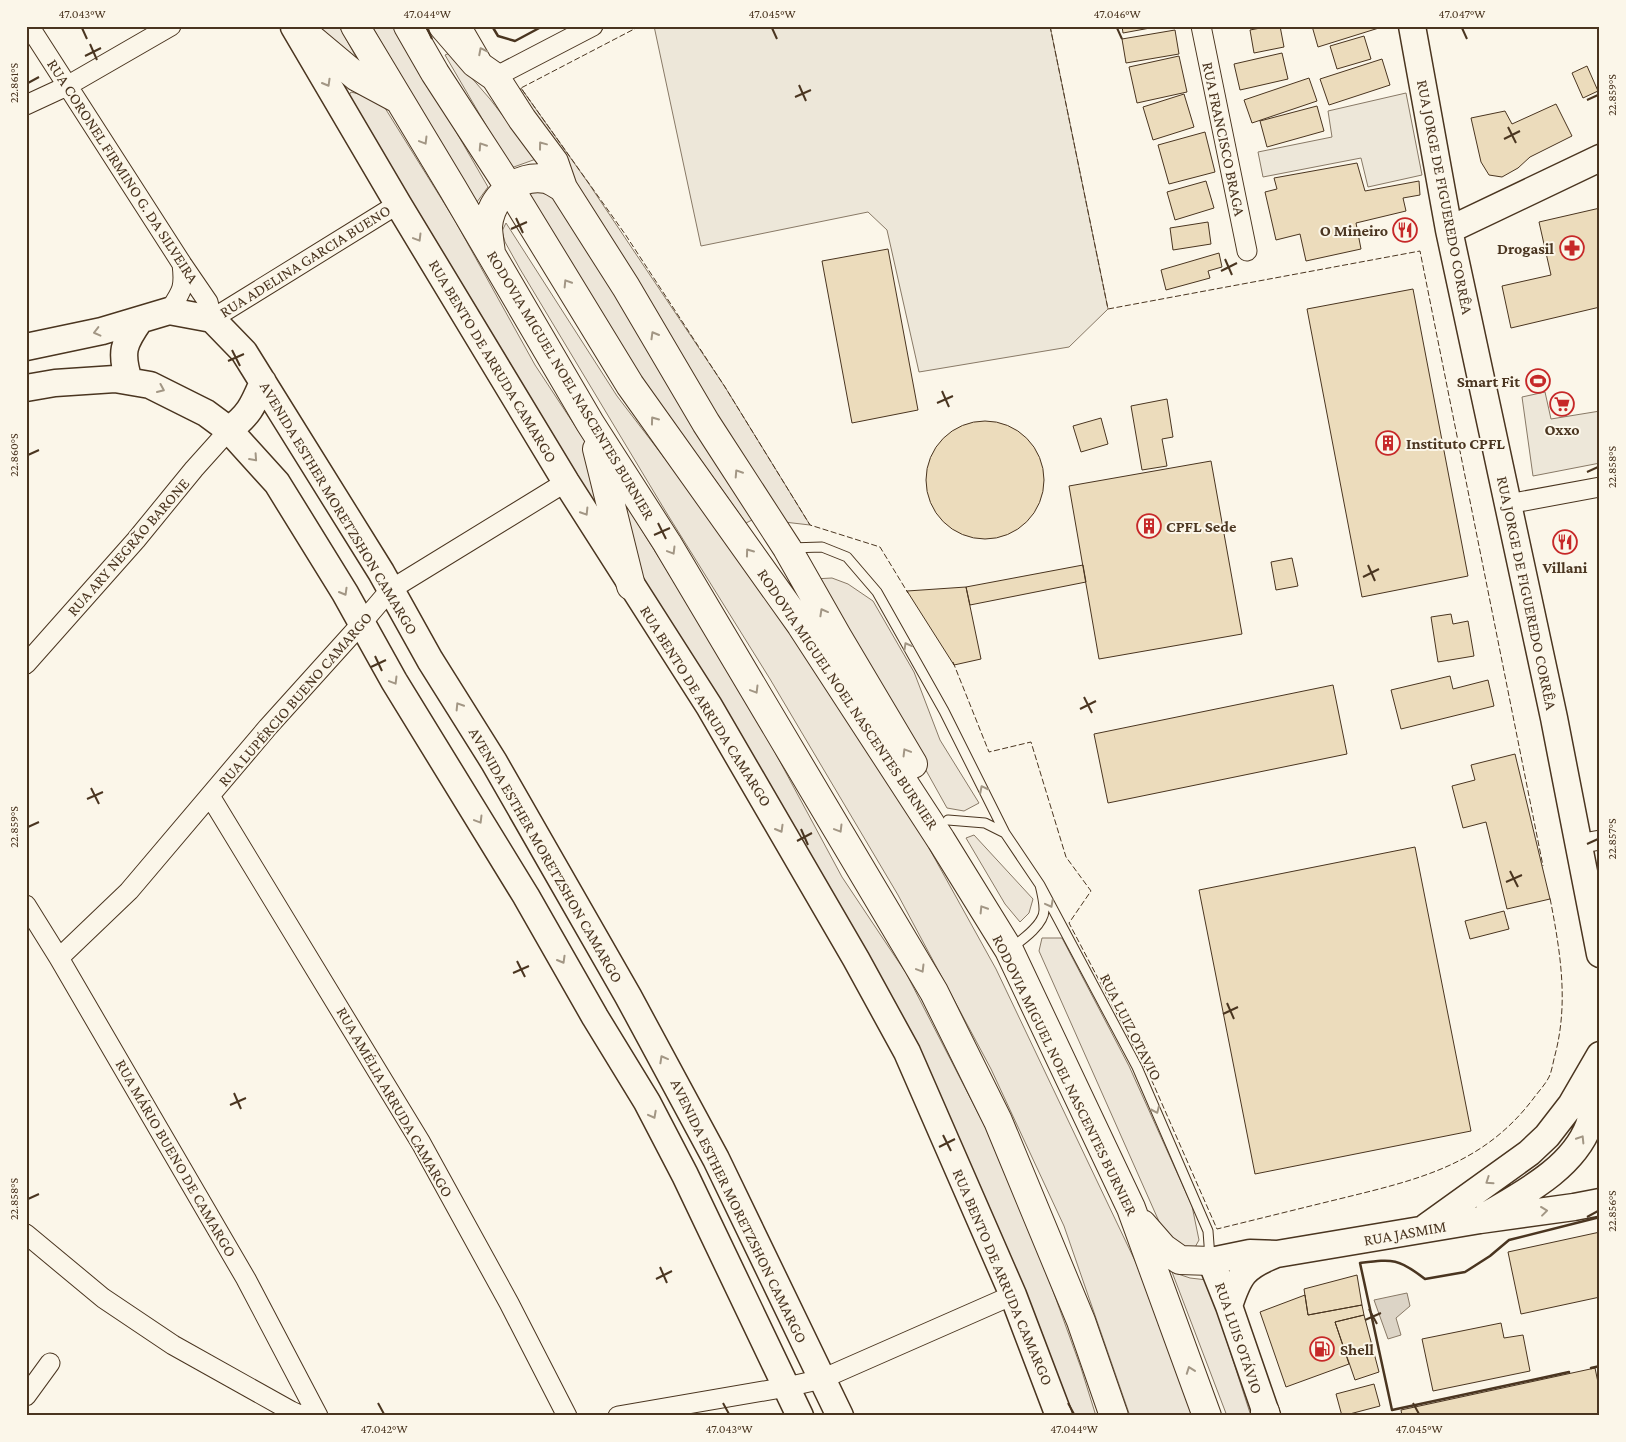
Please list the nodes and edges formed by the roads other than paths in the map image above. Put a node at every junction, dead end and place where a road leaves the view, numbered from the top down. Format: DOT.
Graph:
graph roads {
  1 [pos="29,26"];
  2 [pos="171,26"];
  3 [pos="294,26"];
  4 [pos="355,26"];
  5 [pos="408,26"];
  6 [pos="443,26"];
  7 [pos="467,26"];
  8 [pos="593,26"];
  9 [pos="1201,26"];
  10 [pos="1412,26"];
  11 [pos="495,77"];
  12 [pos="67,86"];
  13 [pos="399,100"];
  14 [pos="26,105"];
  15 [pos="1600,158"];
  16 [pos="509,187"];
  17 [pos="563,188"];
  18 [pos="398,204"];
  19 [pos="1449,230"];
  20 [pos="1246,251"];
  21 [pos="492,255"];
  22 [pos="182,264"];
  23 [pos="170,311"];
  24 [pos="212,318"];
  25 [pos="140,320"];
  26 [pos="26,347"];
  27 [pos="129,381"];
  28 [pos="263,382"];
  29 [pos="26,388"];
  30 [pos="590,423"];
  31 [pos="229,430"];
  32 [pos="566,482"];
  33 [pos="1600,487"];
  34 [pos="1508,504"];
  35 [pos="787,548"];
  36 [pos="631,586"];
  37 [pos="390,590"];
  38 [pos="361,624"];
  39 [pos="26,664"];
  40 [pos="210,796"];
  41 [pos="944,830"];
  42 [pos="1005,833"];
  43 [pos="1589,842"];
  44 [pos="1040,885"];
  45 [pos="26,905"];
  46 [pos="1009,950"];
  47 [pos="1600,954"];
  48 [pos="59,958"];
  49 [pos="1600,1055"];
  50 [pos="1600,1065"];
  51 [pos="1529,1153"];
  52 [pos="1548,1176"];
  53 [pos="1600,1202"];
  54 [pos="1574,1207"];
  55 [pos="1130,1208"];
  56 [pos="1480,1220"];
  57 [pos="1422,1230"];
  58 [pos="26,1234"];
  59 [pos="1278,1254"];
  60 [pos="1211,1261"];
  61 [pos="1013,1295"];
  62 [pos="1229,1306"];
  63 [pos="50,1363"];
  64 [pos="822,1379"];
  65 [pos="787,1387"];
  66 [pos="26,1396"];
  67 [pos="1266,1415"];
  68 [pos="302,1416"];
  69 [pos="318,1416"];
  70 [pos="567,1416"];
  71 [pos="618,1416"];
  72 [pos="800,1416"];
  73 [pos="840,1416"];
  74 [pos="1060,1416"];
  75 [pos="1114,1416"];
  76 [pos="1207,1416"];
  1 -- 12 [label="street, RUA CORONEL FIRMINO G. DA SILVEIRA"];
  2 -- 12 [label="street"];
  3 -- 13 [label="highway"];
  3 -- 18 [label="main road, RUA BENTO DE ARRUDA CAMARGO, one-way"];
  4 -- 13 [label="highway, RODOVIA MIGUEL NOEL NASCENTES BURNIER"];
  16 -- 5 [label="highway, RODOVIA MIGUEL NOEL NASCENTES BURNIER, one-way"];
  6 -- 11 [label="highway"];
  11 -- 7 [label="lane, one-way"];
  8 -- 11 [label="street"];
  9 -- 20 [label="street, RUA FRANCISCO BRAGA"];
  10 -- 19 [label="main road, RUA JORGE DE FIGUEREDO CORRÊA"];
  17 -- 11 [label="highway, one-way"];
  12 -- 14 [label="street"];
  12 -- 22 [label="street, RUA CORONEL FIRMINO G. DA SILVEIRA"];
  13 -- 21 [label="highway, RODOVIA MIGUEL NOEL NASCENTES BURNIER, one-way"];
  15 -- 19 [label="main road"];
  16 -- 17 [label="highway"];
  16 -- 21 [label="highway"];
  41 -- 16 [label="highway, RODOVIA MIGUEL NOEL NASCENTES BURNIER, one-way"];
  35 -- 17 [label="highway, one-way"];
  18 -- 24 [label="street, RUA ADELINA GARCIA BUENO"];
  18 -- 32 [label="main road, RUA BENTO DE ARRUDA CAMARGO, one-way"];
  19 -- 34 [label="main road, RUA JORGE DE FIGUEREDO CORRÊA"];
  21 -- 30 [label="highway, RODOVIA MIGUEL NOEL NASCENTES BURNIER"];
  22 -- 23 [label="street"];
  22 -- 24 [label="street, RUA CORONEL FIRMINO G. DA SILVEIRA"];
  23 -- 24 [label="main road"];
  23 -- 25 [label="main road"];
  24 -- 28 [label="main road, AVENIDA ESTHER MORETZSHON CAMARGO"];
  25 -- 26 [label="main road, one-way"];
  25 -- 27 [label="main road"];
  27 -- 29 [label="main road, AVENIDA ESTHER MORETZSHON CAMARGO"];
  27 -- 31 [label="main road, AVENIDA ESTHER MORETZSHON CAMARGO, one-way"];
  28 -- 31 [label="main road"];
  28 -- 37 [label="main road, AVENIDA ESTHER MORETZSHON CAMARGO"];
  30 -- 36 [label="highway"];
  30 -- 75 [label="highway, RODOVIA MIGUEL NOEL NASCENTES BURNIER, one-way"];
  31 -- 38 [label="main road, AVENIDA ESTHER MORETZSHON CAMARGO, one-way"];
  31 -- 39 [label="street, RUA ARY NEGRÃO BARONE"];
  32 -- 36 [label="main road, RUA BENTO DE ARRUDA CAMARGO, one-way"];
  32 -- 37 [label="street, RUA LUPÉRCIO BUENO CAMARGO"];
  33 -- 34 [label="street"];
  34 -- 43 [label="main road, RUA JORGE DE FIGUEREDO CORRÊA"];
  41 -- 35 [label="highway, one-way"];
  42 -- 35 [label="lane, RUA LUIZ OTAVIO, one-way"];
  36 -- 61 [label="main road, RUA BENTO DE ARRUDA CAMARGO, one-way"];
  37 -- 38 [label="street, RUA LUPÉRCIO BUENO CAMARGO"];
  64 -- 37 [label="main road, AVENIDA ESTHER MORETZSHON CAMARGO, one-way"];
  38 -- 40 [label="street, RUA LUPÉRCIO BUENO CAMARGO"];
  38 -- 65 [label="main road, AVENIDA ESTHER MORETZSHON CAMARGO, one-way"];
  40 -- 48 [label="street, RUA LUPÉRCIO BUENO CAMARGO"];
  40 -- 70 [label="street, RUA AMÉLIA ARRUDA CAMARGO"];
  41 -- 42 [label="lane"];
  46 -- 41 [label="highway, RODOVIA MIGUEL NOEL NASCENTES BURNIER, one-way"];
  42 -- 44 [label="lane, RUA LUIZ OTAVIO"];
  43 -- 47 [label="main road, RUA JORGE DE FIGUEREDO CORRÊA"];
  44 -- 46 [label="lane"];
  44 -- 60 [label="lane, RUA LUIZ OTAVIO, one-way"];
  45 -- 48 [label="street, RUA MÁRIO BUENO DE CAMARGO"];
  46 -- 55 [label="highway, RODOVIA MIGUEL NOEL NASCENTES BURNIER"];
  48 -- 69 [label="street, RUA MÁRIO BUENO DE CAMARGO"];
  49 -- 51 [label="main road"];
  52 -- 50 [label="main road, one-way"];
  51 -- 52 [label="main road"];
  51 -- 57 [label="main road, one-way"];
  52 -- 54 [label="main road"];
  52 -- 56 [label="main road"];
  53 -- 54 [label="main road, RUA JASMIM"];
  56 -- 54 [label="main road, RUA JASMIM, one-way"];
  55 -- 60 [label="highway"];
  76 -- 55 [label="highway, RODOVIA MIGUEL NOEL NASCENTES BURNIER, one-way"];
  56 -- 57 [label="main road, RUA JASMIM"];
  57 -- 59 [label="main road, RUA JASMIM"];
  58 -- 68 [label="street"];
  59 -- 60 [label="main road, RUA JASMIM"];
  59 -- 62 [label="main road"];
  60 -- 62 [label="main road, RUA LUIS OTÁVIO"];
  61 -- 64 [label="street"];
  61 -- 74 [label="main road, RUA BENTO DE ARRUDA CAMARGO"];
  62 -- 67 [label="main road, RUA LUIS OTÁVIO"];
  63 -- 66 [label="street"];
  64 -- 65 [label="street"];
  64 -- 73 [label="main road, AVENIDA ESTHER MORETZSHON CAMARGO"];
  65 -- 71 [label="street"];
  65 -- 72 [label="main road, AVENIDA ESTHER MORETZSHON CAMARGO"];
}
